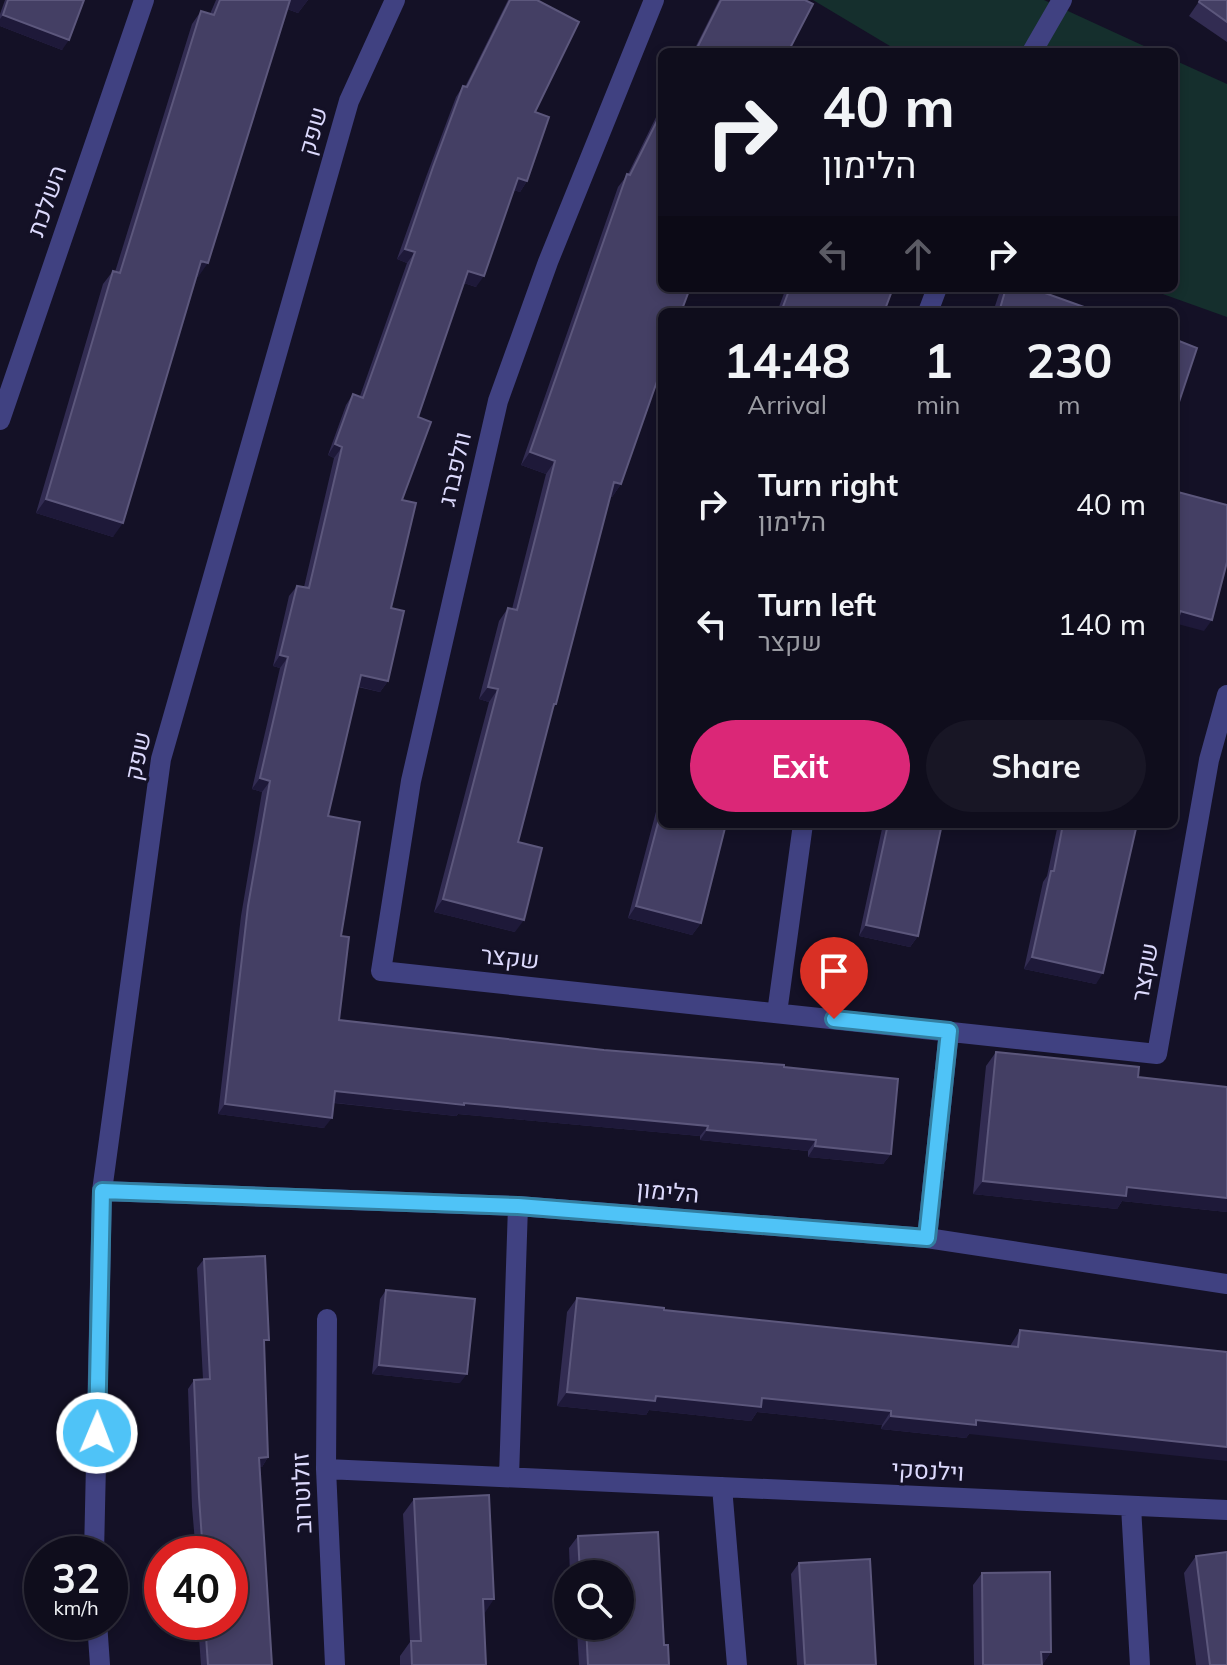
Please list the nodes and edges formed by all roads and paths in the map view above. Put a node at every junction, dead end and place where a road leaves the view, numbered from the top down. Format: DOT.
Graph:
graph roads {
  1 [pos="144,0"];
  2 [pos="395,0"];
  3 [pos="654,0"];
  4 [pos="1062,0"];
  5 [pos="1034,48"];
  6 [pos="0,420"];
  7 [pos="1227,695"];
  8 [pos="802,828"];
  9 [pos="381,971"];
  10 [pos="777,1013"];
  11 [pos="949,1031"];
  12 [pos="102,1191"];
  13 [pos="518,1206"];
  14 [pos="927,1238"];
  15 [pos="1227,1284"];
  16 [pos="327,1319"];
  17 [pos="326,1469"];
  18 [pos="509,1477"];
  19 [pos="722,1487"];
  20 [pos="1131,1506"];
  21 [pos="1227,1510"];
  22 [pos="94,1536"];
  23 [pos="98,1640"];
  24 [pos="100,1665"];
  25 [pos="335,1665"];
  26 [pos="737,1665"];
  27 [pos="1140,1665"];
  1 -- 6 [label="street, השלכת"];
  2 -- 12 [label="street, שפק"];
  3 -- 9 [label="street, וולפברג"];
  4 -- 5 [label="street"];
  7 -- 11 [label="street, שקצר"];
  8 -- 10 [label="street"];
  9 -- 10 [label="street, שקצר"];
  10 -- 11 [label="street, שקצר"];
  11 -- 14 [label="street"];
  12 -- 13 [label="street, הלימון"];
  12 -- 22 [label="street, שפק"];
  13 -- 14 [label="street, הלימון"];
  13 -- 18 [label="street"];
  14 -- 15 [label="street, הלימון"];
  16 -- 17 [label="street, זולוטרוב"];
  17 -- 18 [label="street, וילנסקי"];
  17 -- 25 [label="street, זולוטרוב"];
  18 -- 19 [label="street, וילנסקי"];
  19 -- 20 [label="street, וילנסקי"];
  19 -- 26 [label="street"];
  20 -- 21 [label="street, וילנסקי"];
  20 -- 27 [label="street"];
  23 -- 24 [label="street"];
}
